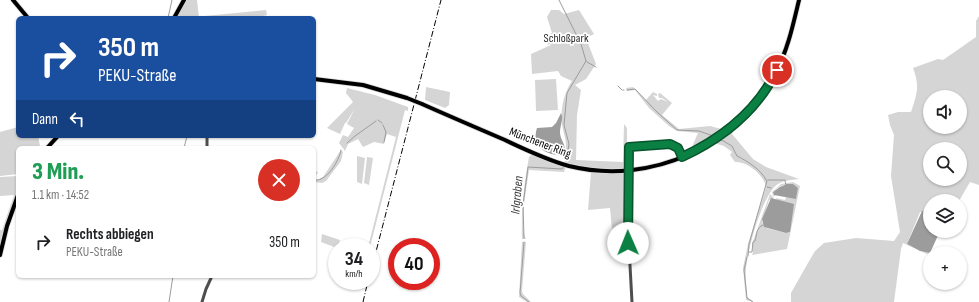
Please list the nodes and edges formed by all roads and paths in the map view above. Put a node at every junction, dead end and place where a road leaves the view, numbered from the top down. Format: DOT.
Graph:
graph roads {
  1 [pos="13,0"];
  2 [pos="184,0"];
  3 [pos="799,0"];
  4 [pos="26,16"];
  5 [pos="175,16"];
  6 [pos="316,79"];
  7 [pos="56,138"];
  8 [pos="49,146"];
  9 [pos="678,148"];
  10 [pos="682,151"];
  11 [pos="694,152"];
  12 [pos="683,157"];
  13 [pos="16,200"];
  14 [pos="0,256"];
  15 [pos="211,278"];
  16 [pos="202,302"];
  17 [pos="632,302"];
  1 -- 4 [label="main road"];
  2 -- 5 [label="main road"];
  3 -- 11 [label="main road, Münchener Ring"];
  6 -- 12 [label="main road, Münchener Ring, bridge"];
  7 -- 8 [label="main road"];
  9 -- 10 [label="street"];
  9 -- 12 [label="street"];
  9 -- 17 [label="street, bridge"];
  10 -- 11 [label="street"];
  10 -- 12 [label="street"];
  11 -- 12 [label="main road, Münchener Ring"];
  13 -- 14 [label="main road"];
  15 -- 16 [label="street"];
}
